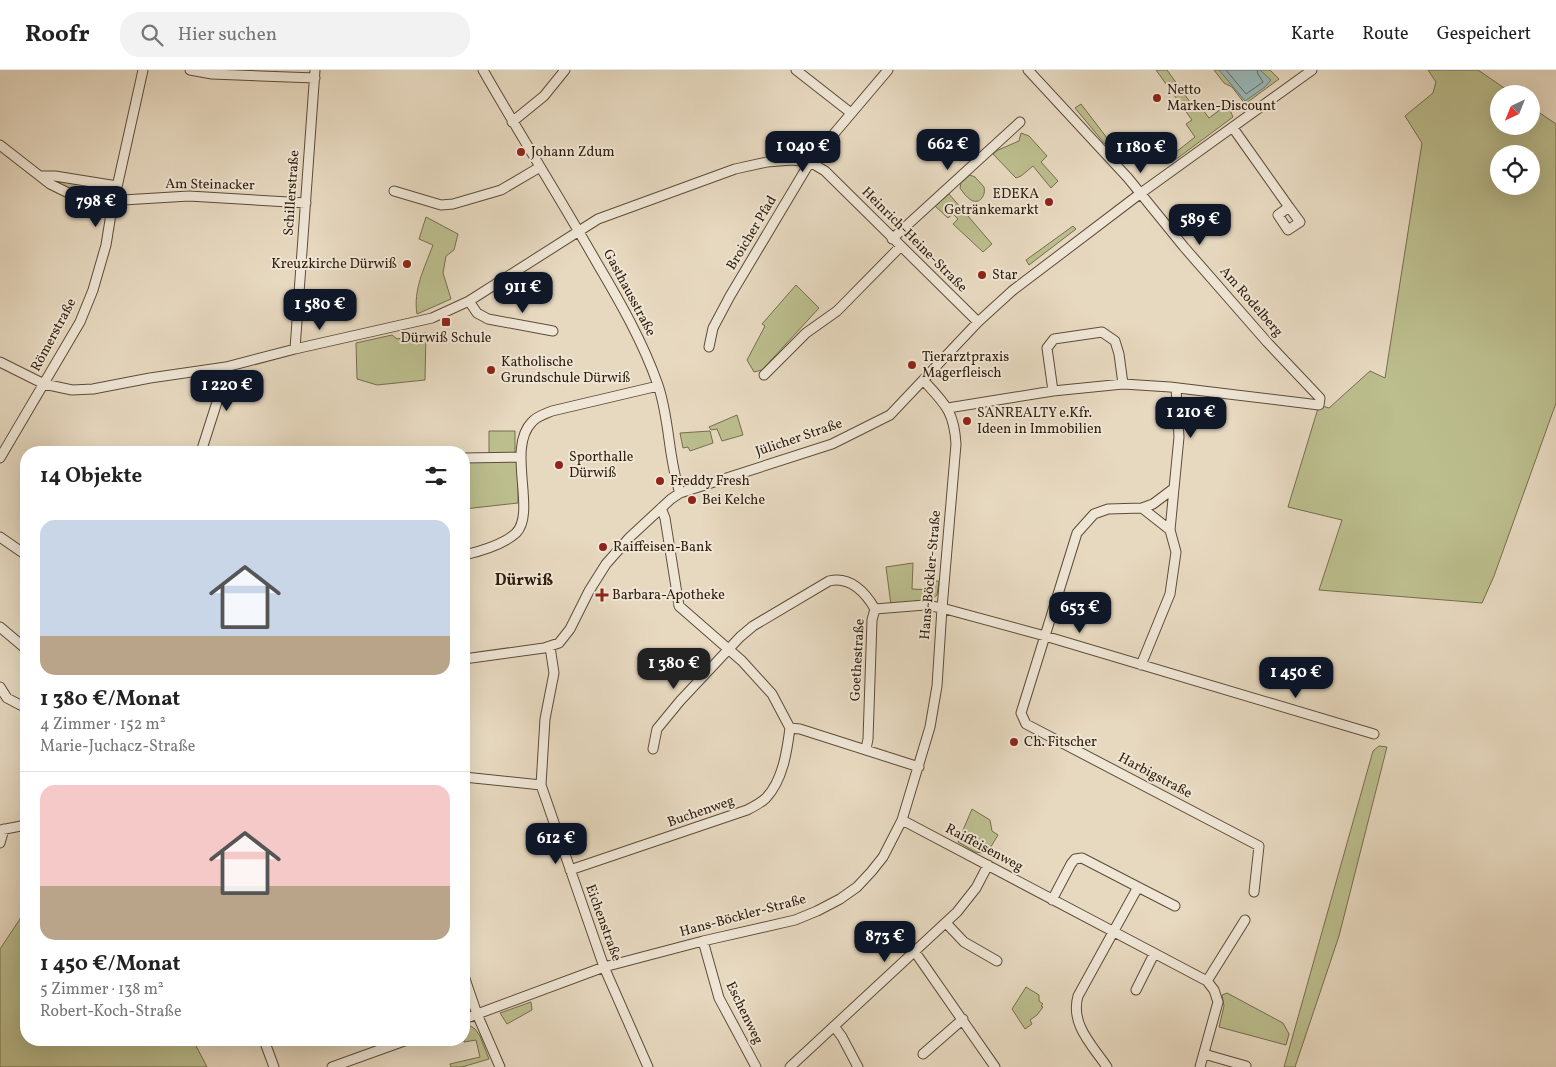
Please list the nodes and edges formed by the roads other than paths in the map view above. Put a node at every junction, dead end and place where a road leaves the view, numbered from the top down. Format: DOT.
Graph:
graph roads {
  1 [pos="143,70"];
  2 [pos="190,70"];
  3 [pos="483,70"];
  4 [pos="565,70"];
  5 [pos="796,70"];
  6 [pos="888,70"];
  7 [pos="1028,70"];
  8 [pos="1312,70"];
  9 [pos="315,74"];
  10 [pos="851,113"];
  11 [pos="512,122"];
  12 [pos="1020,122"];
  13 [pos="1233,128"];
  14 [pos="0,145"];
  15 [pos="810,162"];
  16 [pos="540,167"];
  17 [pos="40,176"];
  18 [pos="117,186"];
  19 [pos="394,191"];
  20 [pos="1141,194"];
  21 [pos="115,198"];
  22 [pos="306,203"];
  23 [pos="1289,207"];
  24 [pos="111,214"];
  25 [pos="579,231"];
  26 [pos="892,238"];
  27 [pos="900,247"];
  28 [pos="469,301"];
  29 [pos="978,322"];
  30 [pos="553,331"];
  31 [pos="709,347"];
  32 [pos="295,349"];
  33 [pos="0,362"];
  34 [pos="226,367"];
  35 [pos="764,375"];
  36 [pos="924,381"];
  37 [pos="44,384"];
  38 [pos="1123,384"];
  39 [pos="658,386"];
  40 [pos="1176,388"];
  41 [pos="1053,391"];
  42 [pos="948,408"];
  43 [pos="203,446"];
  44 [pos="521,457"];
  45 [pos="0,458"];
  46 [pos="470,458"];
  47 [pos="1174,489"];
  48 [pos="680,493"];
  49 [pos="661,508"];
  50 [pos="1142,508"];
  51 [pos="1170,530"];
  52 [pos="0,537"];
  53 [pos="20,551"];
  54 [pos="470,553"];
  55 [pos="942,608"];
  56 [pos="875,609"];
  57 [pos="0,627"];
  58 [pos="1045,636"];
  59 [pos="20,644"];
  60 [pos="550,647"];
  61 [pos="728,649"];
  62 [pos="470,658"];
  63 [pos="1141,665"];
  64 [pos="0,687"];
  65 [pos="3,700"];
  66 [pos="20,706"];
  67 [pos="790,728"];
  68 [pos="1374,734"];
  69 [pos="654,749"];
  70 [pos="866,749"];
  71 [pos="919,767"];
  72 [pos="470,778"];
  73 [pos="540,785"];
  74 [pos="902,820"];
  75 [pos="20,826"];
  76 [pos="2,830"];
  77 [pos="0,843"];
  78 [pos="988,865"];
  79 [pos="570,870"];
  80 [pos="1138,887"];
  81 [pos="1254,892"];
  82 [pos="1052,900"];
  83 [pos="1175,906"];
  84 [pos="1245,920"];
  85 [pos="946,923"];
  86 [pos="1113,932"];
  87 [pos="703,941"];
  88 [pos="915,952"];
  89 [pos="1154,954"];
  90 [pos="997,961"];
  91 [pos="604,967"];
  92 [pos="1207,981"];
  93 [pos="1136,990"];
  94 [pos="470,994"];
  95 [pos="477,1014"];
  96 [pos="470,1017"];
  97 [pos="963,1019"];
  98 [pos="834,1026"];
  99 [pos="266,1046"];
  100 [pos="377,1046"];
  101 [pos="923,1054"];
  102 [pos="1204,1054"];
  103 [pos="992,1066"];
  104 [pos="1246,1066"];
  105 [pos="274,1067"];
  106 [pos="332,1067"];
  107 [pos="500,1067"];
  108 [pos="648,1067"];
  109 [pos="756,1067"];
  110 [pos="790,1067"];
  111 [pos="858,1067"];
  112 [pos="1107,1067"];
  113 [pos="1200,1067"];
  1 -- 18 [label="street, Römerstraße"];
  2 -- 9 [label="street"];
  3 -- 11 [label="street, Gasthausstraße"];
  4 -- 11 [label="street"];
  5 -- 10 [label="street"];
  6 -- 10 [label="street, Broicher Pfad"];
  7 -- 20 [label="street, Am Rodelberg"];
  8 -- 13 [label="street, Jülicher Straße"];
  9 -- 22 [label="street, Schillerstraße"];
  10 -- 15 [label="street, Broicher Pfad"];
  11 -- 16 [label="street, Gasthausstraße"];
  12 -- 26 [label="street"];
  13 -- 20 [label="street, Jülicher Straße"];
  13 -- 23 [label="street"];
  14 -- 17 [label="street"];
  15 -- 25 [label="street"];
  15 -- 26 [label="street, Heinrich-Heine-Straße"];
  15 -- 31 [label="street, Broicher Pfad"];
  16 -- 19 [label="street"];
  16 -- 25 [label="street, Gasthausstraße"];
  17 -- 18 [label="street"];
  17 -- 24 [label="street"];
  18 -- 21 [label="street, Römerstraße"];
  20 -- 29 [label="street, Jülicher Straße"];
  20 -- 40 [label="street, Am Rodelberg"];
  21 -- 22 [label="street, Am Steinacker"];
  21 -- 24 [label="street, Römerstraße"];
  22 -- 32 [label="street, Schillerstraße"];
  24 -- 37 [label="street, Römerstraße"];
  25 -- 28 [label="street"];
  25 -- 39 [label="street, Gasthausstraße"];
  26 -- 27 [label="street, Heinrich-Heine-Straße"];
  27 -- 29 [label="street, Heinrich-Heine-Straße"];
  27 -- 35 [label="street"];
  28 -- 30 [label="street"];
  28 -- 32 [label="street"];
  29 -- 36 [label="street, Jülicher Straße"];
  32 -- 34 [label="street"];
  33 -- 37 [label="street"];
  34 -- 37 [label="street"];
  34 -- 43 [label="street"];
  36 -- 42 [label="street, Hans-Böckler-Straße"];
  36 -- 48 [label="street, Jülicher Straße"];
  37 -- 45 [label="street, Römerstraße"];
  38 -- 40 [label="street"];
  38 -- 41 [label="street"];
  38 -- 41 [label="street"];
  39 -- 44 [label="street"];
  39 -- 48 [label="street, Gasthausstraße"];
  40 -- 47 [label="street"];
  41 -- 42 [label="street"];
  42 -- 55 [label="street, Hans-Böckler-Straße"];
  44 -- 46 [label="street"];
  44 -- 54 [label="street"];
  47 -- 50 [label="street"];
  47 -- 51 [label="street"];
  48 -- 49 [label="street, Jülicher Straße"];
  49 -- 60 [label="street, Jülicher Straße"];
  49 -- 61 [label="street"];
  50 -- 51 [label="street"];
  50 -- 58 [label="street"];
  51 -- 63 [label="street"];
  52 -- 53 [label="street"];
  55 -- 56 [label="street, Goethestraße"];
  55 -- 58 [label="street, Goethestraße"];
  55 -- 71 [label="street, Hans-Böckler-Straße"];
  56 -- 61 [label="street"];
  56 -- 70 [label="street, Goethestraße"];
  57 -- 59 [label="street"];
  58 -- 63 [label="street, Goethestraße"];
  58 -- 81 [label="street, Harbigstraße"];
  60 -- 62 [label="street"];
  60 -- 73 [label="street, Eichenstraße"];
  61 -- 67 [label="street"];
  61 -- 69 [label="street"];
  63 -- 68 [label="street, Goethestraße"];
  64 -- 65 [label="street"];
  65 -- 66 [label="street"];
  67 -- 70 [label="street"];
  67 -- 79 [label="street, Buchenweg"];
  70 -- 71 [label="street"];
  71 -- 74 [label="street, Hans-Böckler-Straße"];
  72 -- 73 [label="street"];
  73 -- 79 [label="street, Eichenstraße"];
  74 -- 78 [label="street, Raiffeisenweg"];
  74 -- 87 [label="street, Hans-Böckler-Straße"];
  75 -- 76 [label="street"];
  76 -- 77 [label="street"];
  78 -- 82 [label="street, Raiffeisenweg"];
  78 -- 85 [label="street"];
  79 -- 91 [label="street, Eichenstraße"];
  80 -- 82 [label="street"];
  80 -- 83 [label="street"];
  80 -- 86 [label="street"];
  82 -- 86 [label="street, Raiffeisenweg"];
  84 -- 92 [label="street"];
  85 -- 88 [label="street"];
  85 -- 90 [label="street"];
  86 -- 89 [label="street, Raiffeisenweg"];
  86 -- 112 [label="street"];
  87 -- 91 [label="street, Hans-Böckler-Straße"];
  87 -- 109 [label="street, Eschenweg"];
  88 -- 97 [label="street"];
  88 -- 98 [label="street"];
  89 -- 92 [label="street, Raiffeisenweg"];
  89 -- 93 [label="street"];
  91 -- 95 [label="street, Hans-Böckler-Straße"];
  91 -- 108 [label="street, Eichenstraße"];
  92 -- 102 [label="street"];
  94 -- 95 [label="street"];
  95 -- 96 [label="street, Hans-Böckler-Straße"];
  95 -- 107 [label="street"];
  97 -- 101 [label="street"];
  97 -- 103 [label="street"];
  98 -- 110 [label="street"];
  98 -- 111 [label="street"];
  99 -- 105 [label="street"];
  100 -- 106 [label="street"];
  102 -- 104 [label="street"];
  102 -- 113 [label="street"];
}
